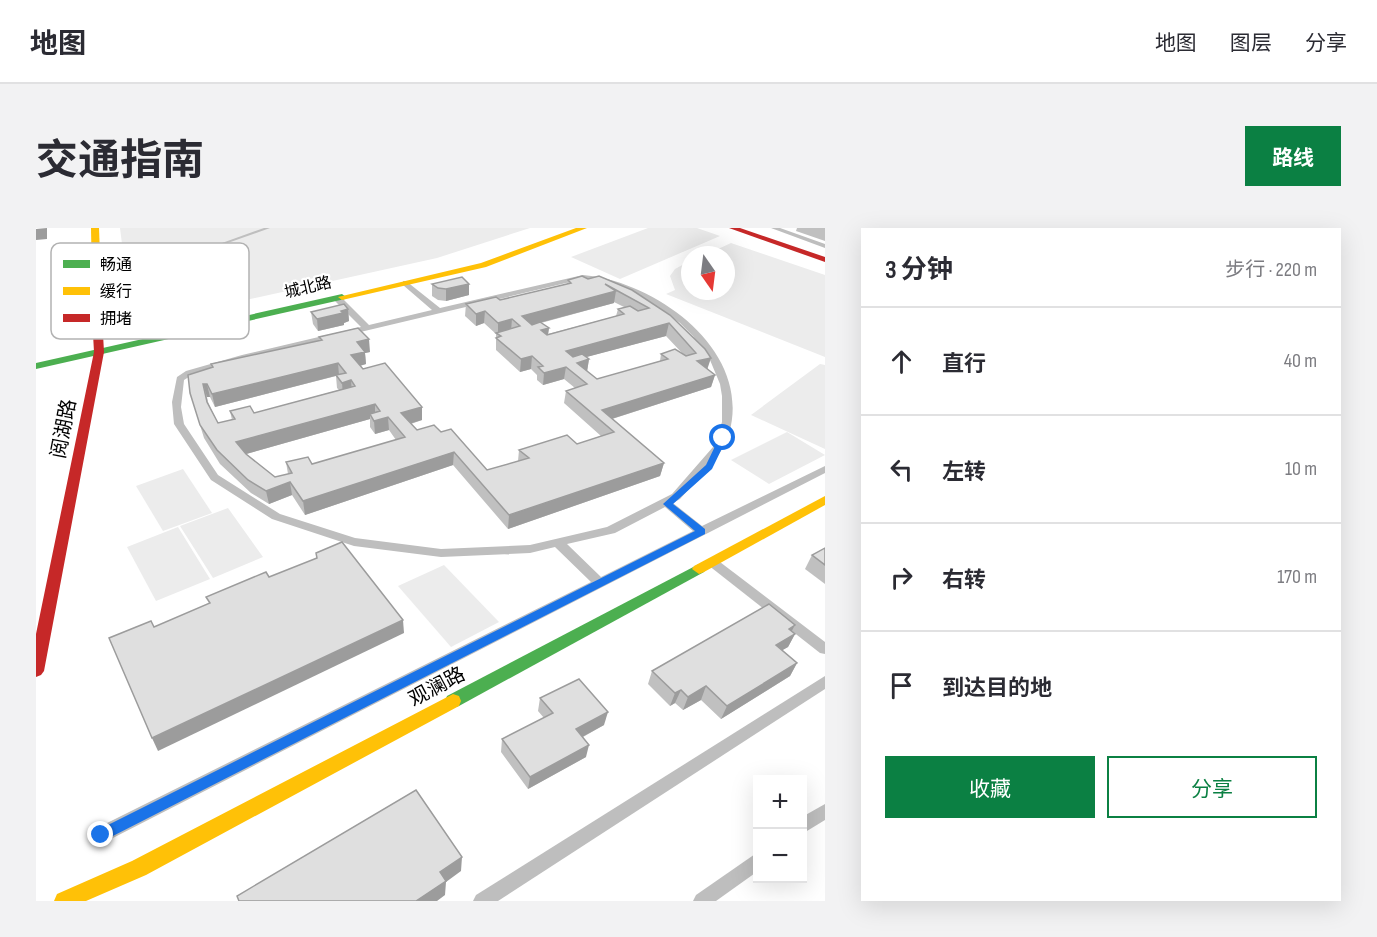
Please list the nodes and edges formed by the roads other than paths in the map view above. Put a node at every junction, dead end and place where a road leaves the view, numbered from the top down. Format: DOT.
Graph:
graph roads {
  1 [pos="95,228"];
  2 [pos="583,228"];
  3 [pos="733,228"];
  4 [pos="776,228"];
  5 [pos="95,243"];
  6 [pos="825,246"];
  7 [pos="825,260"];
  8 [pos="406,283"];
  9 [pos="337,298"];
  10 [pos="438,311"];
  11 [pos="249,318"];
  12 [pos="367,328"];
  13 [pos="99,339"];
  14 [pos="156,339"];
  15 [pos="99,352"];
  16 [pos="36,366"];
  17 [pos="825,469"];
  18 [pos="825,500"];
  19 [pos="668,504"];
  20 [pos="702,532"];
  21 [pos="560,545"];
  22 [pos="712,562"];
  23 [pos="600,583"];
  24 [pos="825,649"];
  25 [pos="36,671"];
  26 [pos="825,682"];
  27 [pos="825,811"];
  28 [pos="807,824"];
  29 [pos="101,835"];
  30 [pos="753,864"];
  31 [pos="64,901"];
  32 [pos="482,901"];
  33 [pos="702,901"];
  1 -- 5 [label="street, 阅湖路"];
  2 -- 8 [label="street, 城北路"];
  3 -- 7 [label="street"];
  4 -- 6 [label="lane"];
  8 -- 9 [label="street, 城北路"];
  8 -- 10 [label="lane"];
  9 -- 11 [label="street, 城北路"];
  9 -- 12 [label="lane"];
  10 -- 12 [label="lane"];
  10 -- 19 [label="lane"];
  12 -- 21 [label="lane"];
  13 -- 15 [label="street, 阅湖路"];
  14 -- 15 [label="street, 城北路"];
  15 -- 16 [label="street, 城北路"];
  15 -- 25 [label="street, 阅湖路"];
  17 -- 20 [label="lane"];
  18 -- 22 [label="street, 观澜路"];
  19 -- 20 [label="lane"];
  19 -- 21 [label="lane"];
  20 -- 23 [label="lane"];
  21 -- 23 [label="lane"];
  22 -- 24 [label="lane"];
  22 -- 31 [label="street, 观澜路"];
  23 -- 29 [label="lane"];
  26 -- 32 [label="lane"];
  27 -- 28 [label="lane"];
  30 -- 33 [label="lane"];
}
